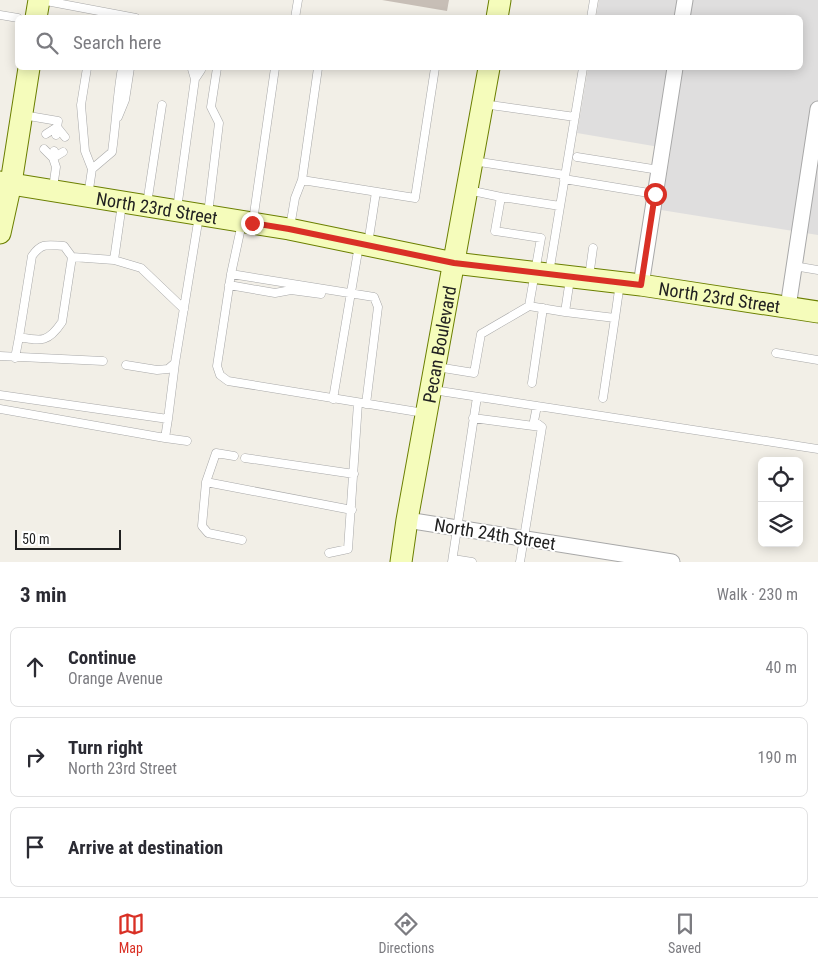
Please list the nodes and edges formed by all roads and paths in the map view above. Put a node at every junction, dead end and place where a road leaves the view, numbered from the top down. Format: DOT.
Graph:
graph roads {
  1 [pos="40,0"];
  2 [pos="298,0"];
  3 [pos="500,0"];
  4 [pos="594,0"];
  5 [pos="685,0"];
  6 [pos="0,15"];
  7 [pos="37,15"];
  8 [pos="114,15"];
  9 [pos="296,15"];
  10 [pos="498,15"];
  11 [pos="592,15"];
  12 [pos="682,15"];
  13 [pos="15,18"];
  14 [pos="28,70"];
  15 [pos="88,70"];
  16 [pos="122,70"];
  17 [pos="130,70"];
  18 [pos="196,70"];
  19 [pos="216,70"];
  20 [pos="275,70"];
  21 [pos="318,70"];
  22 [pos="435,70"];
  23 [pos="489,70"];
  24 [pos="583,70"];
  25 [pos="675,70"];
  26 [pos="483,104"];
  27 [pos="162,105"];
  28 [pos="818,109"];
  29 [pos="21,115"];
  30 [pos="575,117"];
  31 [pos="117,122"];
  32 [pos="57,131"];
  33 [pos="46,134"];
  34 [pos="65,137"];
  35 [pos="44,149"];
  36 [pos="63,152"];
  37 [pos="53,155"];
  38 [pos="577,157"];
  39 [pos="473,161"];
  40 [pos="92,169"];
  41 [pos="659,170"];
  42 [pos="565,177"];
  43 [pos="302,180"];
  44 [pos="6,182"];
  45 [pos="53,190"];
  46 [pos="468,190"];
  47 [pos="376,192"];
  48 [pos="655,194"];
  49 [pos="88,196"];
  50 [pos="501,197"];
  51 [pos="122,202"];
  52 [pos="147,206"];
  53 [pos="560,206"];
  54 [pos="177,210"];
  55 [pos="203,215"];
  56 [pos="247,222"];
  57 [pos="290,229"];
  58 [pos="0,233"];
  59 [pos="541,238"];
  60 [pos="554,239"];
  61 [pos="364,244"];
  62 [pos="593,248"];
  63 [pos="72,257"];
  64 [pos="114,260"];
  65 [pos="454,263"];
  66 [pos="794,266"];
  67 [pos="818,270"];
  68 [pos="231,274"];
  69 [pos="542,274"];
  70 [pos="580,278"];
  71 [pos="631,284"];
  72 [pos="229,285"];
  73 [pos="350,294"];
  74 [pos="529,306"];
  75 [pos="788,307"];
  76 [pos="542,308"];
  77 [pos="184,309"];
  78 [pos="565,312"];
  79 [pos="818,312"];
  80 [pos="615,318"];
  81 [pos="18,337"];
  82 [pos="776,353"];
  83 [pos="0,356"];
  84 [pos="15,358"];
  85 [pos="818,360"];
  86 [pos="103,361"];
  87 [pos="175,362"];
  88 [pos="126,365"];
  89 [pos="435,366"];
  90 [pos="532,383"];
  91 [pos="431,390"];
  92 [pos="0,395"];
  93 [pos="476,397"];
  94 [pos="603,398"];
  95 [pos="333,399"];
  96 [pos="362,403"];
  97 [pos="537,406"];
  98 [pos="0,409"];
  99 [pos="426,413"];
  100 [pos="474,418"];
  101 [pos="168,419"];
  102 [pos="542,427"];
  103 [pos="165,438"];
  104 [pos="187,441"];
  105 [pos="818,449"];
  106 [pos="234,456"];
  107 [pos="245,458"];
  108 [pos="354,474"];
  109 [pos="206,482"];
  110 [pos="352,510"];
  111 [pos="407,520"];
  112 [pos="457,528"];
  113 [pos="524,539"];
  114 [pos="242,540"];
  115 [pos="329,553"];
  116 [pos="613,557"];
  117 [pos="452,560"];
  118 [pos="401,562"];
  119 [pos="472,562"];
  120 [pos="520,562"];
  121 [pos="672,562"];
  1 -- 7 [label="main road"];
  1 -- 8 [label="lane"];
  2 -- 9 [label="lane"];
  3 -- 10 [label="main road"];
  4 -- 11 [label="lane"];
  5 -- 12 [label="street"];
  6 -- 13 [label="lane"];
  14 -- 29 [label="main road"];
  15 -- 40 [label="lane"];
  16 -- 31 [label="lane"];
  17 -- 31 [label="lane"];
  18 -- 54 [label="lane"];
  19 -- 55 [label="lane"];
  20 -- 56 [label="lane"];
  21 -- 43 [label="lane"];
  22 -- 47 [label="lane"];
  23 -- 26 [label="main road, Pecan Boulevard"];
  24 -- 30 [label="lane"];
  25 -- 41 [label="street"];
  26 -- 30 [label="lane"];
  26 -- 39 [label="main road, Pecan Boulevard"];
  27 -- 52 [label="lane"];
  28 -- 66 [label="street"];
  29 -- 32 [label="lane"];
  29 -- 44 [label="main road"];
  30 -- 42 [label="lane"];
  31 -- 40 [label="lane"];
  32 -- 33 [label="lane"];
  32 -- 34 [label="lane"];
  35 -- 37 [label="lane"];
  36 -- 37 [label="lane"];
  37 -- 45 [label="lane"];
  38 -- 41 [label="lane"];
  39 -- 42 [label="lane"];
  39 -- 46 [label="main road, Pecan Boulevard"];
  40 -- 49 [label="lane"];
  41 -- 48 [label="street"];
  42 -- 48 [label="lane"];
  42 -- 53 [label="lane"];
  43 -- 47 [label="lane"];
  43 -- 57 [label="lane"];
  44 -- 45 [label="main road, North 23rd Street"];
  44 -- 58 [label="main road"];
  45 -- 49 [label="main road, North 23rd Street"];
  46 -- 50 [label="lane"];
  46 -- 65 [label="main road, Pecan Boulevard"];
  47 -- 61 [label="lane"];
  48 -- 71 [label="street"];
  49 -- 51 [label="main road, North 23rd Street"];
  50 -- 53 [label="lane"];
  50 -- 59 [label="lane"];
  51 -- 52 [label="main road, North 23rd Street"];
  51 -- 64 [label="lane"];
  52 -- 54 [label="main road, North 23rd Street"];
  53 -- 60 [label="lane"];
  54 -- 55 [label="main road, North 23rd Street"];
  55 -- 56 [label="main road, North 23rd Street"];
  55 -- 77 [label="lane"];
  56 -- 57 [label="main road, North 23rd Street"];
  56 -- 68 [label="lane"];
  57 -- 61 [label="main road, North 23rd Street"];
  59 -- 60 [label="lane"];
  59 -- 69 [label="lane"];
  60 -- 69 [label="lane"];
  61 -- 65 [label="main road, North 23rd Street"];
  61 -- 73 [label="lane"];
  62 -- 70 [label="lane"];
  63 -- 64 [label="lane"];
  63 -- 81 [label="lane"];
  63 -- 81 [label="lane"];
  64 -- 77 [label="lane"];
  65 -- 69 [label="main road, North 23rd Street"];
  65 -- 89 [label="main road, Pecan Boulevard"];
  66 -- 67 [label="lane"];
  66 -- 75 [label="street"];
  68 -- 72 [label="lane"];
  68 -- 73 [label="lane"];
  69 -- 70 [label="main road, North 23rd Street"];
  69 -- 74 [label="lane"];
  70 -- 71 [label="main road, North 23rd Street"];
  70 -- 78 [label="lane"];
  71 -- 75 [label="main road, North 23rd Street"];
  71 -- 80 [label="lane"];
  72 -- 73 [label="lane"];
  72 -- 95 [label="lane"];
  73 -- 95 [label="lane"];
  73 -- 96 [label="lane"];
  74 -- 76 [label="lane"];
  74 -- 89 [label="lane"];
  75 -- 79 [label="main road, North 23rd Street"];
  76 -- 78 [label="lane"];
  76 -- 90 [label="lane"];
  77 -- 87 [label="lane"];
  78 -- 80 [label="lane"];
  80 -- 94 [label="lane"];
  81 -- 84 [label="lane"];
  82 -- 85 [label="lane"];
  83 -- 84 [label="lane"];
  84 -- 86 [label="lane"];
  87 -- 88 [label="lane"];
  87 -- 101 [label="lane"];
  89 -- 91 [label="main road, Pecan Boulevard"];
  91 -- 93 [label="lane"];
  91 -- 99 [label="main road, Pecan Boulevard"];
  92 -- 101 [label="lane"];
  93 -- 97 [label="lane"];
  93 -- 100 [label="lane"];
  95 -- 96 [label="lane"];
  96 -- 99 [label="lane"];
  96 -- 108 [label="lane"];
  97 -- 102 [label="lane"];
  97 -- 105 [label="lane"];
  98 -- 103 [label="lane"];
  99 -- 111 [label="main road, Pecan Boulevard"];
  100 -- 102 [label="lane"];
  100 -- 112 [label="lane"];
  101 -- 103 [label="lane"];
  102 -- 113 [label="lane"];
  103 -- 104 [label="lane"];
  106 -- 109 [label="lane"];
  107 -- 108 [label="lane"];
  108 -- 110 [label="lane"];
  109 -- 110 [label="lane"];
  109 -- 114 [label="lane"];
  110 -- 115 [label="lane"];
  111 -- 112 [label="street, North 24th Street"];
  111 -- 118 [label="main road, Pecan Boulevard"];
  112 -- 113 [label="street, North 24th Street"];
  112 -- 117 [label="lane"];
  113 -- 116 [label="street, North 24th Street"];
  113 -- 120 [label="lane"];
  116 -- 121 [label="street, North 24th Street"];
  117 -- 119 [label="lane"];
}
